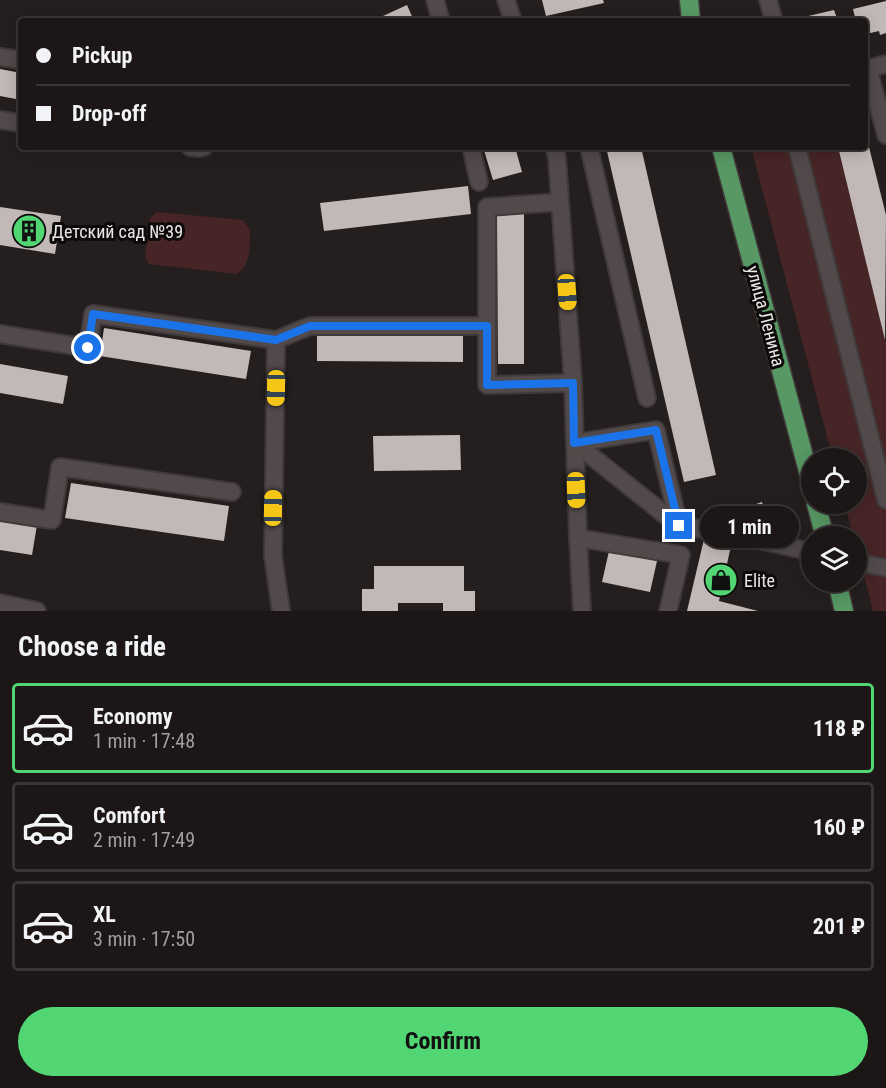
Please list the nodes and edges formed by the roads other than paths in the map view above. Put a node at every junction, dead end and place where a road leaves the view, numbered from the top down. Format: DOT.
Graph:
graph roads {
  1 [pos="506,0"];
  2 [pos="689,0"];
  3 [pos="760,0"];
  4 [pos="768,0"];
  5 [pos="512,18"];
  6 [pos="691,18"];
  7 [pos="764,18"];
  8 [pos="773,18"];
  9 [pos="0,57"];
  10 [pos="18,60"];
  11 [pos="886,64"];
  12 [pos="868,68"];
  13 [pos="868,72"];
  14 [pos="0,120"];
  15 [pos="18,123"];
  16 [pos="886,135"];
  17 [pos="472,150"];
  18 [pos="555,150"];
  19 [pos="590,150"];
  20 [pos="722,150"];
  21 [pos="798,150"];
  22 [pos="479,182"];
  23 [pos="560,202"];
  24 [pos="487,326"];
  25 [pos="0,334"];
  26 [pos="276,340"];
  27 [pos="573,383"];
  28 [pos="648,398"];
  29 [pos="574,443"];
  30 [pos="802,448"];
  31 [pos="232,492"];
  32 [pos="886,500"];
  33 [pos="0,512"];
  34 [pos="679,526"];
  35 [pos="578,538"];
  36 [pos="801,550"];
  37 [pos="867,564"];
  38 [pos="886,568"];
  39 [pos="839,592"];
  40 [pos="0,603"];
  41 [pos="38,611"];
  42 [pos="281,611"];
  43 [pos="582,611"];
  44 [pos="668,611"];
  45 [pos="844,611"];
  1 -- 5 [label="street"];
  2 -- 6 [label="main road"];
  3 -- 7 [label="street"];
  4 -- 8 [label="street"];
  9 -- 10 [label="street"];
  11 -- 12 [label="street"];
  13 -- 16 [label="street"];
  14 -- 15 [label="street"];
  17 -- 22 [label="street"];
  18 -- 23 [label="street"];
  19 -- 28 [label="street"];
  20 -- 30 [label="main road, улица Ленина"];
  21 -- 32 [label="street"];
  23 -- 24 [label="street"];
  23 -- 27 [label="street"];
  24 -- 26 [label="street"];
  24 -- 27 [label="street"];
  25 -- 26 [label="street"];
  26 -- 42 [label="street"];
  27 -- 29 [label="street"];
  29 -- 34 [label="street"];
  29 -- 34 [label="street"];
  29 -- 35 [label="street"];
  31 -- 33 [label="street"];
  34 -- 36 [label="street"];
  35 -- 43 [label="street"];
  35 -- 44 [label="street"];
  37 -- 38 [label="street"];
  39 -- 45 [label="main road"];
  40 -- 41 [label="street"];
}
